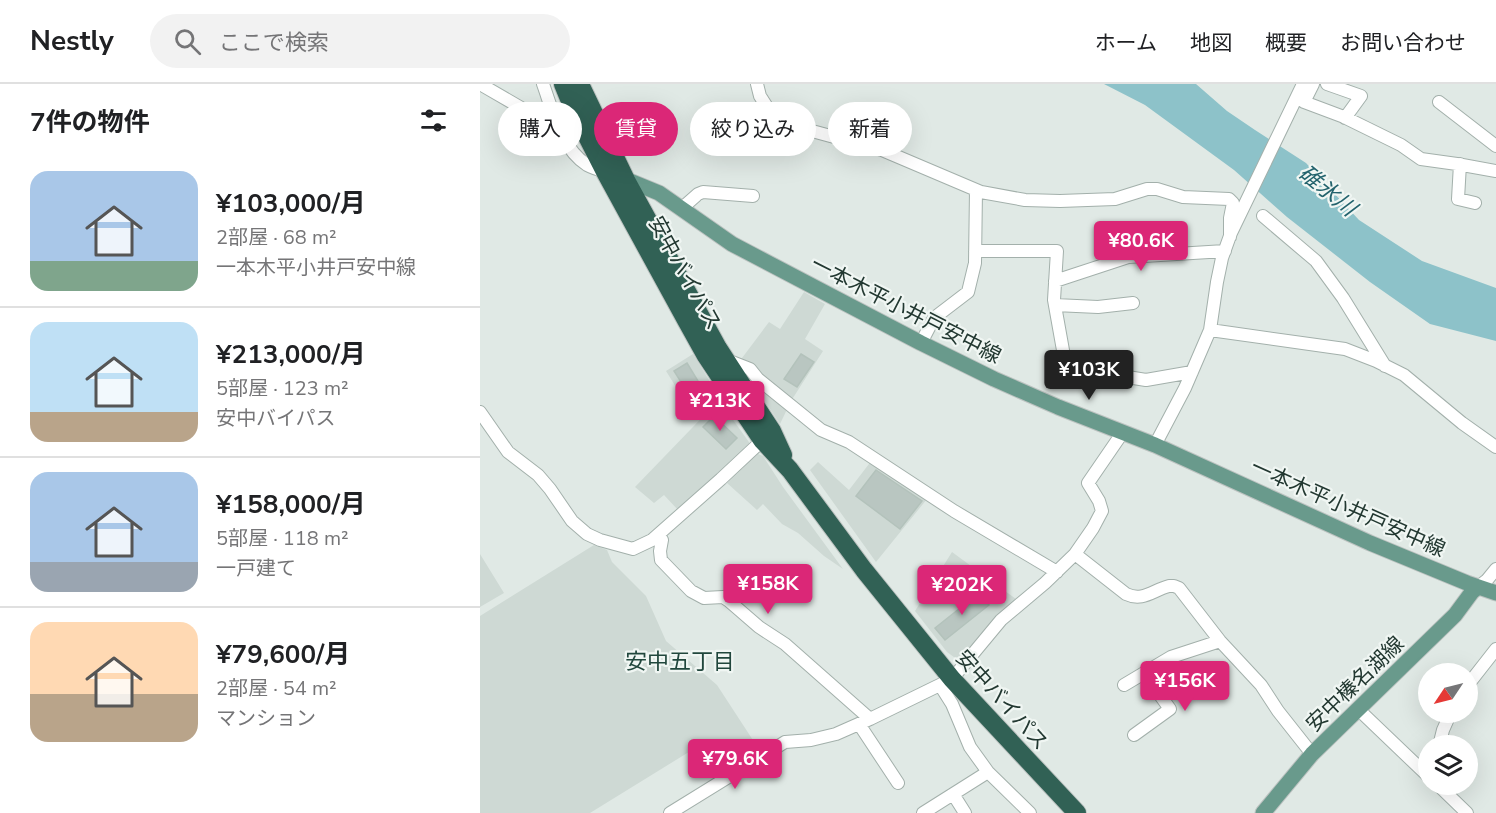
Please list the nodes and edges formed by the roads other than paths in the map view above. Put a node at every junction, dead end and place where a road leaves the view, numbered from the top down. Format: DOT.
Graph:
graph roads {
  1 [pos="480,84"];
  2 [pos="543,84"];
  3 [pos="563,84"];
  4 [pos="580,84"];
  5 [pos="757,84"];
  6 [pos="1303,84"];
  7 [pos="1313,84"];
  8 [pos="1327,84"];
  9 [pos="511,102"];
  10 [pos="550,102"];
  11 [pos="1439,102"];
  12 [pos="1345,118"];
  13 [pos="1496,146"];
  14 [pos="577,156"];
  15 [pos="1460,164"];
  16 [pos="1496,171"];
  17 [pos="605,172"];
  18 [pos="626,180"];
  19 [pos="975,190"];
  20 [pos="753,196"];
  21 [pos="1475,203"];
  22 [pos="681,208"];
  23 [pos="1263,216"];
  24 [pos="1230,237"];
  25 [pos="975,251"];
  26 [pos="1225,251"];
  27 [pos="1055,281"];
  28 [pos="1133,303"];
  29 [pos="1055,305"];
  30 [pos="1210,330"];
  31 [pos="921,343"];
  32 [pos="726,359"];
  33 [pos="1385,366"];
  34 [pos="1192,372"];
  35 [pos="480,412"];
  36 [pos="1123,432"];
  37 [pos="767,436"];
  38 [pos="1155,445"];
  39 [pos="1496,447"];
  40 [pos="658,535"];
  41 [pos="1075,554"];
  42 [pos="1496,569"];
  43 [pos="1057,572"];
  44 [pos="1478,587"];
  45 [pos="1496,593"];
  46 [pos="1221,641"];
  47 [pos="1496,649"];
  48 [pos="1478,672"];
  49 [pos="1144,673"];
  50 [pos="946,682"];
  51 [pos="1124,685"];
  52 [pos="1359,710"];
  53 [pos="865,722"];
  54 [pos="1134,735"];
  55 [pos="1312,754"];
  56 [pos="1418,766"];
  57 [pos="988,772"];
  58 [pos="898,783"];
  59 [pos="953,794"];
  60 [pos="1448,795"];
  61 [pos="925,812"];
  62 [pos="670,813"];
  63 [pos="965,813"];
  64 [pos="1030,813"];
  65 [pos="1077,813"];
  66 [pos="1263,813"];
  67 [pos="1467,813"];
  1 -- 9 [label="street"];
  2 -- 10 [label="street"];
  3 -- 17 [label="highway, 安中バイパス"];
  4 -- 18 [label="highway, 安中バイパス"];
  5 -- 19 [label="street"];
  6 -- 24 [label="street"];
  7 -- 12 [label="street"];
  8 -- 12 [label="street"];
  11 -- 13 [label="street"];
  12 -- 15 [label="street"];
  14 -- 17 [label="street"];
  15 -- 16 [label="street"];
  15 -- 21 [label="street"];
  17 -- 18 [label="main road, 一本木平小井戸安中線"];
  17 -- 37 [label="highway, 安中バイパス"];
  18 -- 22 [label="main road, 一本木平小井戸安中線"];
  18 -- 32 [label="highway, 安中バイパス"];
  19 -- 24 [label="street"];
  19 -- 25 [label="street"];
  20 -- 22 [label="street"];
  22 -- 31 [label="main road, 一本木平小井戸安中線"];
  23 -- 33 [label="street"];
  24 -- 26 [label="street"];
  25 -- 27 [label="street"];
  25 -- 31 [label="street"];
  26 -- 27 [label="street"];
  26 -- 30 [label="street"];
  27 -- 29 [label="street"];
  28 -- 29 [label="street"];
  29 -- 34 [label="street"];
  30 -- 33 [label="street"];
  30 -- 34 [label="street"];
  31 -- 36 [label="main road, 一本木平小井戸安中線"];
  32 -- 37 [label="highway, 安中バイパス"];
  32 -- 43 [label="street"];
  33 -- 39 [label="street"];
  34 -- 38 [label="street"];
  35 -- 40 [label="street"];
  36 -- 38 [label="main road, 一本木平小井戸安中線"];
  36 -- 41 [label="street"];
  37 -- 40 [label="street"];
  37 -- 50 [label="highway, 安中バイパス"];
  38 -- 44 [label="main road, 一本木平小井戸安中線"];
  40 -- 53 [label="street"];
  41 -- 43 [label="street"];
  41 -- 46 [label="street"];
  42 -- 44 [label="street"];
  43 -- 50 [label="street"];
  44 -- 45 [label="main road, 一本木平小井戸安中線"];
  44 -- 52 [label="main road, 安中榛名湖線"];
  46 -- 49 [label="street"];
  46 -- 55 [label="street"];
  47 -- 48 [label="street"];
  49 -- 51 [label="street"];
  49 -- 54 [label="street"];
  50 -- 53 [label="street"];
  50 -- 57 [label="street"];
  50 -- 65 [label="highway, 安中バイパス"];
  52 -- 55 [label="main road, 安中榛名湖線"];
  52 -- 56 [label="street"];
  53 -- 58 [label="street"];
  53 -- 62 [label="street"];
  55 -- 66 [label="main road, 安中榛名湖線"];
  57 -- 59 [label="street"];
  57 -- 64 [label="street"];
  59 -- 61 [label="street"];
  59 -- 63 [label="street"];
  60 -- 67 [label="street"];
}
